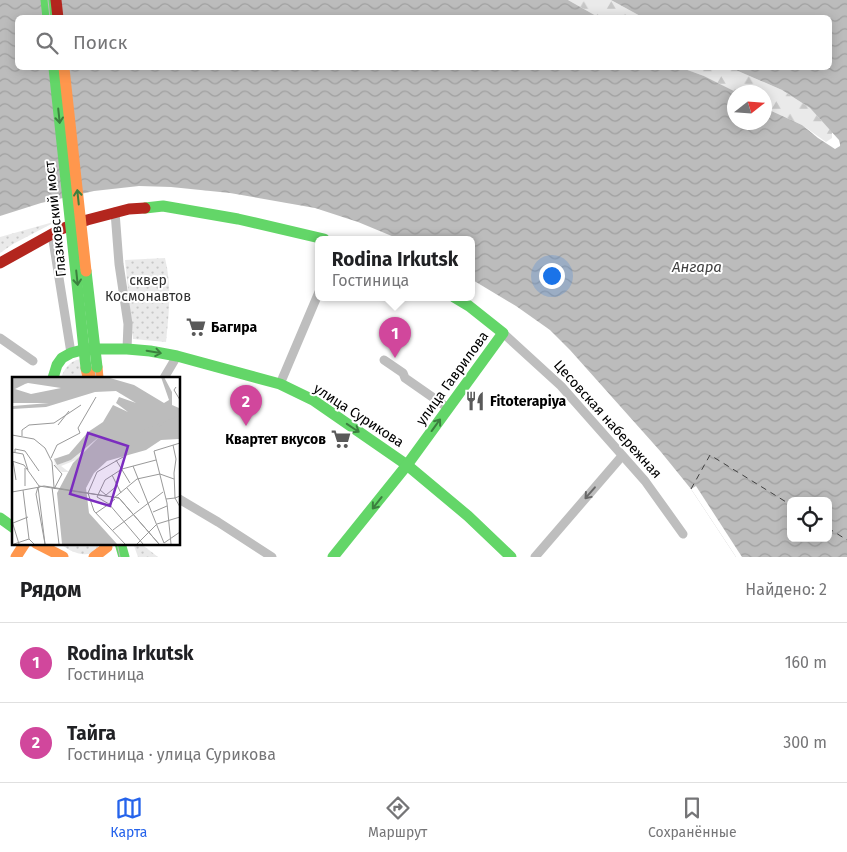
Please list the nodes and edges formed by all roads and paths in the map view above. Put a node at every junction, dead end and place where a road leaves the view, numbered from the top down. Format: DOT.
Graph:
graph roads {
  1 [pos="46,0"];
  2 [pos="56,0"];
  3 [pos="48,15"];
  4 [pos="58,15"];
  5 [pos="54,70"];
  6 [pos="64,70"];
  7 [pos="115,212"];
  8 [pos="56,232"];
  9 [pos="315,237"];
  10 [pos="0,263"];
  11 [pos="315,301"];
  12 [pos="461,301"];
  13 [pos="503,334"];
  14 [pos="0,338"];
  15 [pos="127,349"];
  16 [pos="71,353"];
  17 [pos="177,356"];
  18 [pos="384,360"];
  19 [pos="33,361"];
  20 [pos="92,373"];
  21 [pos="53,377"];
  22 [pos="165,377"];
  23 [pos="280,384"];
  24 [pos="448,408"];
  25 [pos="622,456"];
  26 [pos="407,465"];
  27 [pos="180,500"];
  28 [pos="0,518"];
  29 [pos="12,527"];
  30 [pos="683,534"];
  31 [pos="24,544"];
  32 [pos="38,544"];
  33 [pos="120,544"];
  34 [pos="108,549"];
  35 [pos="16,557"];
  36 [pos="62,557"];
  37 [pos="94,557"];
  38 [pos="124,557"];
  39 [pos="272,557"];
  40 [pos="332,557"];
  41 [pos="511,557"];
  42 [pos="535,557"];
  1 -- 3 [label="main road"];
  2 -- 4 [label="main road"];
  5 -- 20 [label="main road, Глазковский мост, one-way, bridge"];
  20 -- 6 [label="main road, Глазковский мост, one-way, bridge"];
  7 -- 8 [label="main road"];
  7 -- 9 [label="main road"];
  7 -- 15 [label="street"];
  8 -- 10 [label="main road"];
  8 -- 16 [label="street"];
  11 -- 23 [label="street"];
  12 -- 13 [label="main road, Цесовская набережная"];
  13 -- 24 [label="main road, улица Гаврилова"];
  13 -- 25 [label="street, Цесовская набережная"];
  14 -- 19 [label="street"];
  15 -- 16 [label="main road, улица Сурикова"];
  15 -- 17 [label="main road, улица Сурикова, one-way"];
  16 -- 21 [label="main road"];
  17 -- 22 [label="street"];
  17 -- 23 [label="main road, улица Сурикова"];
  18 -- 24 [label="street"];
  23 -- 26 [label="main road, улица Сурикова, one-way"];
  26 -- 24 [label="main road, улица Гаврилова, one-way"];
  25 -- 30 [label="street, Цесовская набережная"];
  25 -- 42 [label="street, one-way"];
  26 -- 40 [label="main road, улица Гаврилова, one-way"];
  26 -- 41 [label="main road, улица Сурикова"];
  27 -- 39 [label="street"];
  28 -- 29 [label="main road"];
  31 -- 35 [label="main road"];
  32 -- 36 [label="main road"];
  33 -- 38 [label="main road"];
  34 -- 37 [label="main road"];
}
